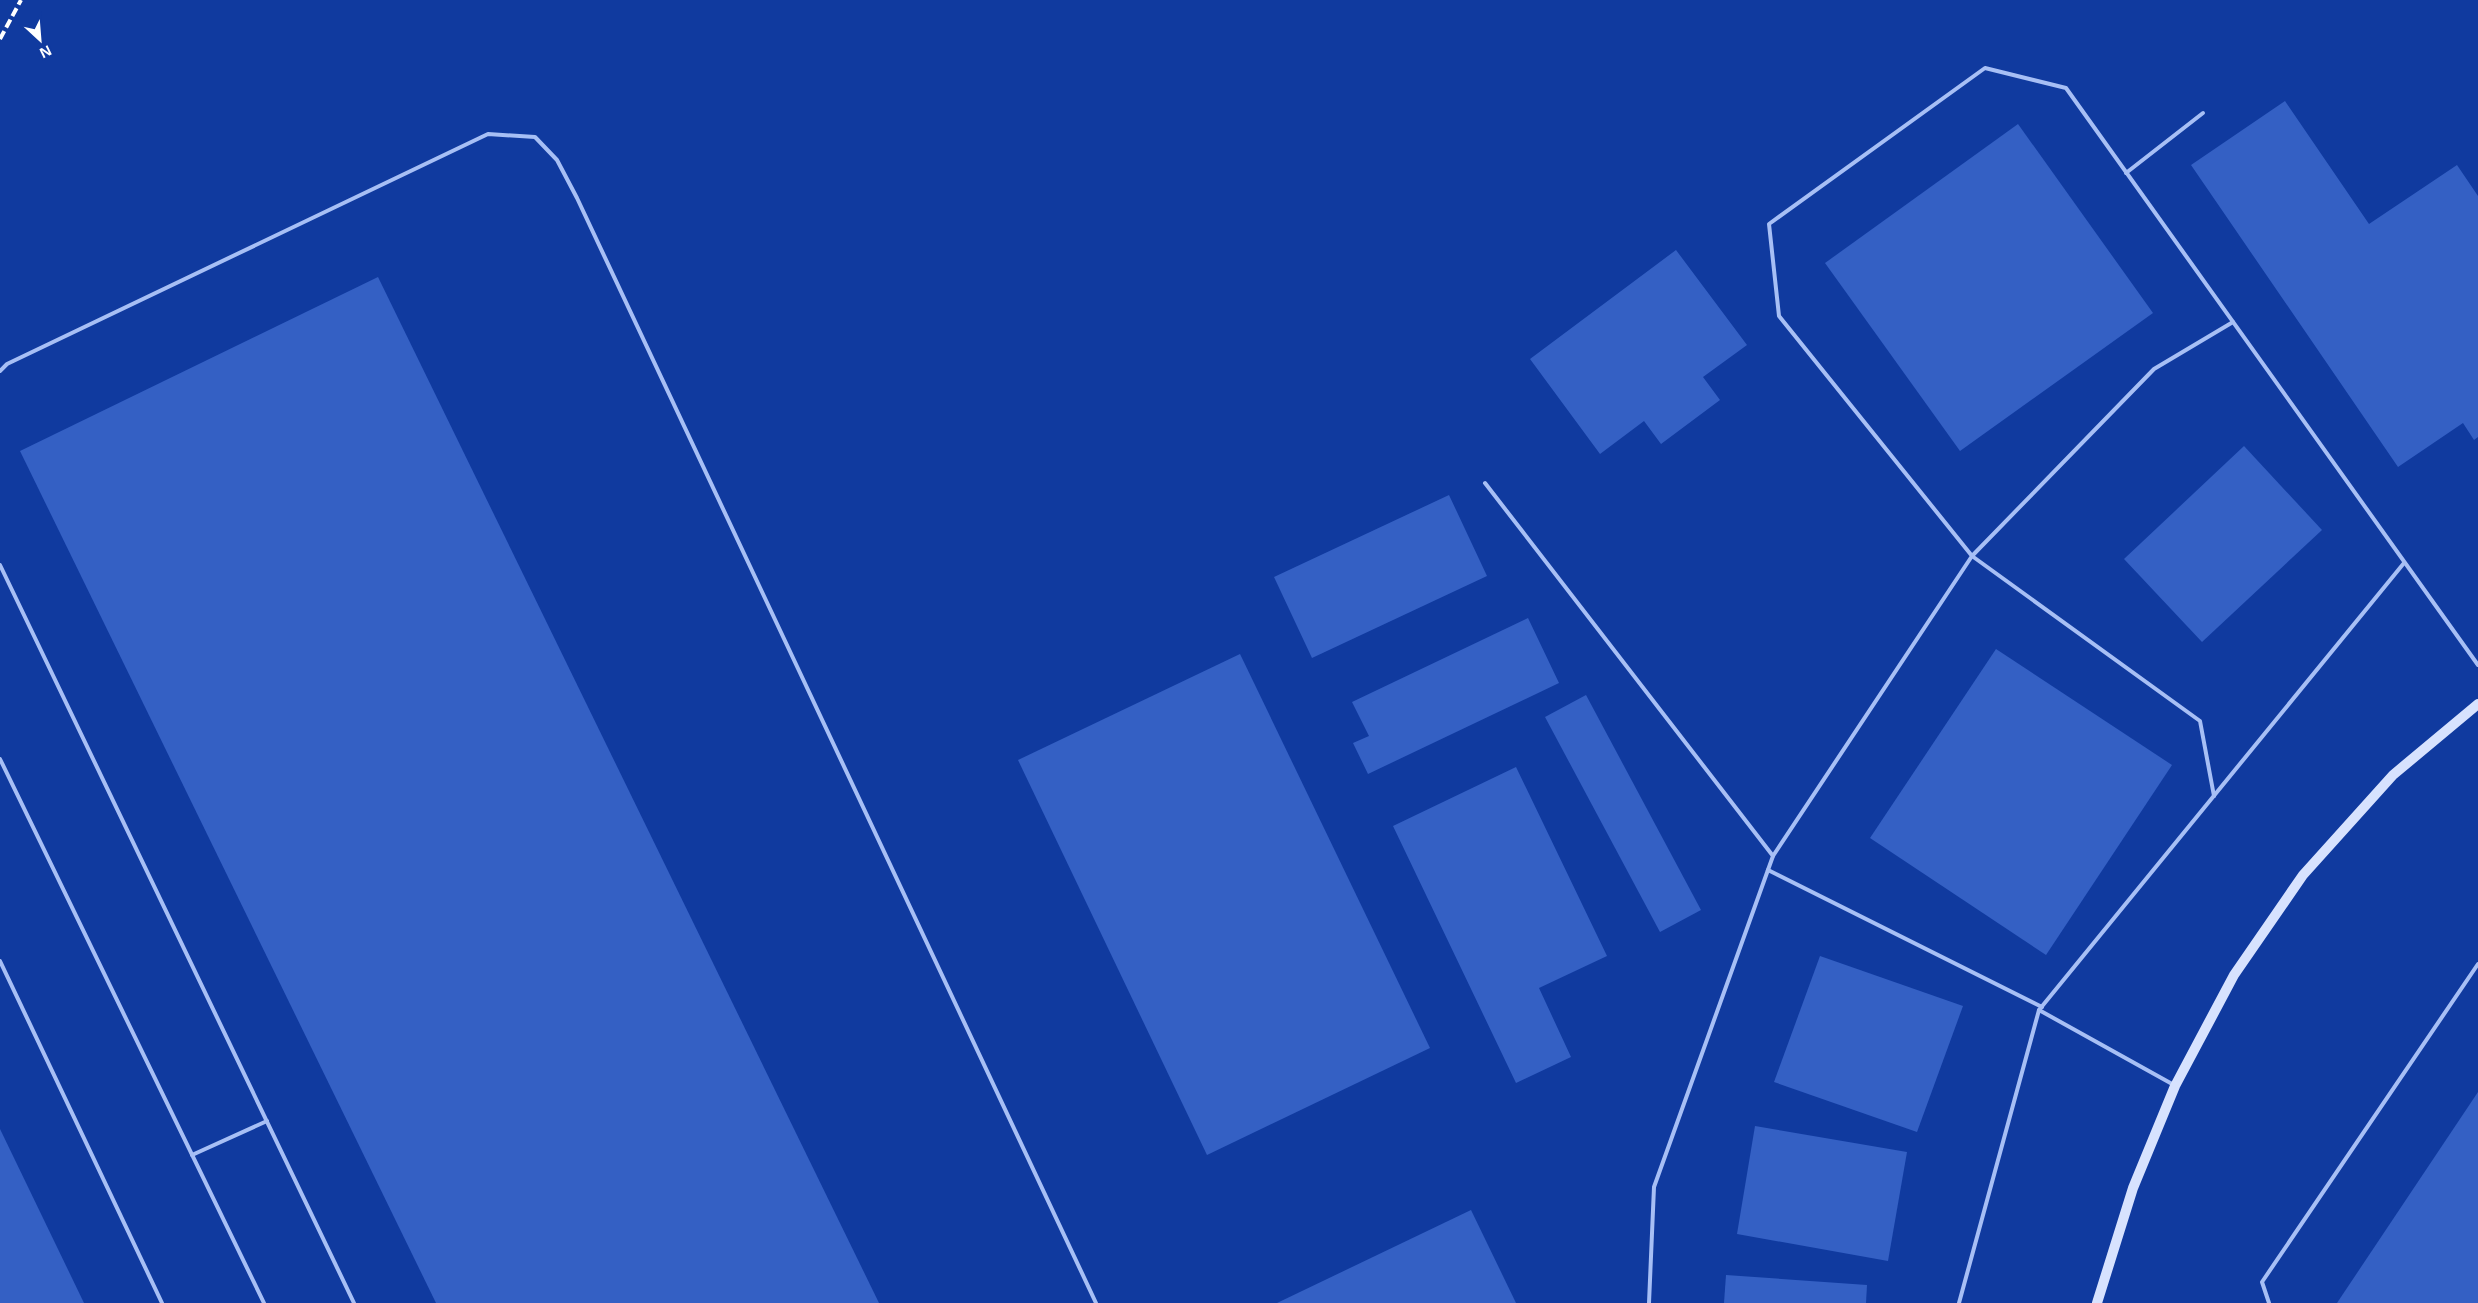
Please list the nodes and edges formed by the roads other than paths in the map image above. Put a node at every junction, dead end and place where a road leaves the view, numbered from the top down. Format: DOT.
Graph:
graph roads {
  1 [pos="2203,113"];
  2 [pos="2126,173"];
  3 [pos="2233,322"];
  4 [pos="0,371"];
  5 [pos="1485,483"];
  6 [pos="1972,556"];
  7 [pos="2404,563"];
  8 [pos="0,565"];
  9 [pos="2478,665"];
  10 [pos="2478,704"];
  11 [pos="0,759"];
  12 [pos="2214,796"];
  13 [pos="1773,856"];
  14 [pos="1768,870"];
  15 [pos="0,961"];
  16 [pos="2478,964"];
  17 [pos="2041,1008"];
  18 [pos="2175,1086"];
  19 [pos="267,1121"];
  20 [pos="192,1155"];
  21 [pos="162,1303"];
  22 [pos="264,1303"];
  23 [pos="354,1303"];
  24 [pos="1096,1303"];
  25 [pos="1649,1303"];
  26 [pos="1959,1303"];
  27 [pos="2097,1303"];
  28 [pos="2269,1303"];
  1 -- 2 [label="lane"];
  2 -- 3 [label="lane"];
  2 -- 6 [label="lane"];
  3 -- 6 [label="lane"];
  3 -- 7 [label="lane"];
  4 -- 24 [label="lane"];
  5 -- 13 [label="lane"];
  6 -- 12 [label="lane"];
  6 -- 13 [label="lane"];
  7 -- 9 [label="lane"];
  7 -- 12 [label="lane"];
  8 -- 19 [label="lane"];
  10 -- 18 [label="main road"];
  11 -- 20 [label="lane"];
  12 -- 17 [label="lane"];
  13 -- 14 [label="lane"];
  14 -- 17 [label="lane"];
  14 -- 25 [label="lane"];
  15 -- 21 [label="lane"];
  16 -- 28 [label="lane"];
  17 -- 18 [label="lane"];
  17 -- 26 [label="lane"];
  18 -- 27 [label="main road"];
  19 -- 20 [label="lane"];
  19 -- 23 [label="lane"];
  20 -- 22 [label="lane"];
}
